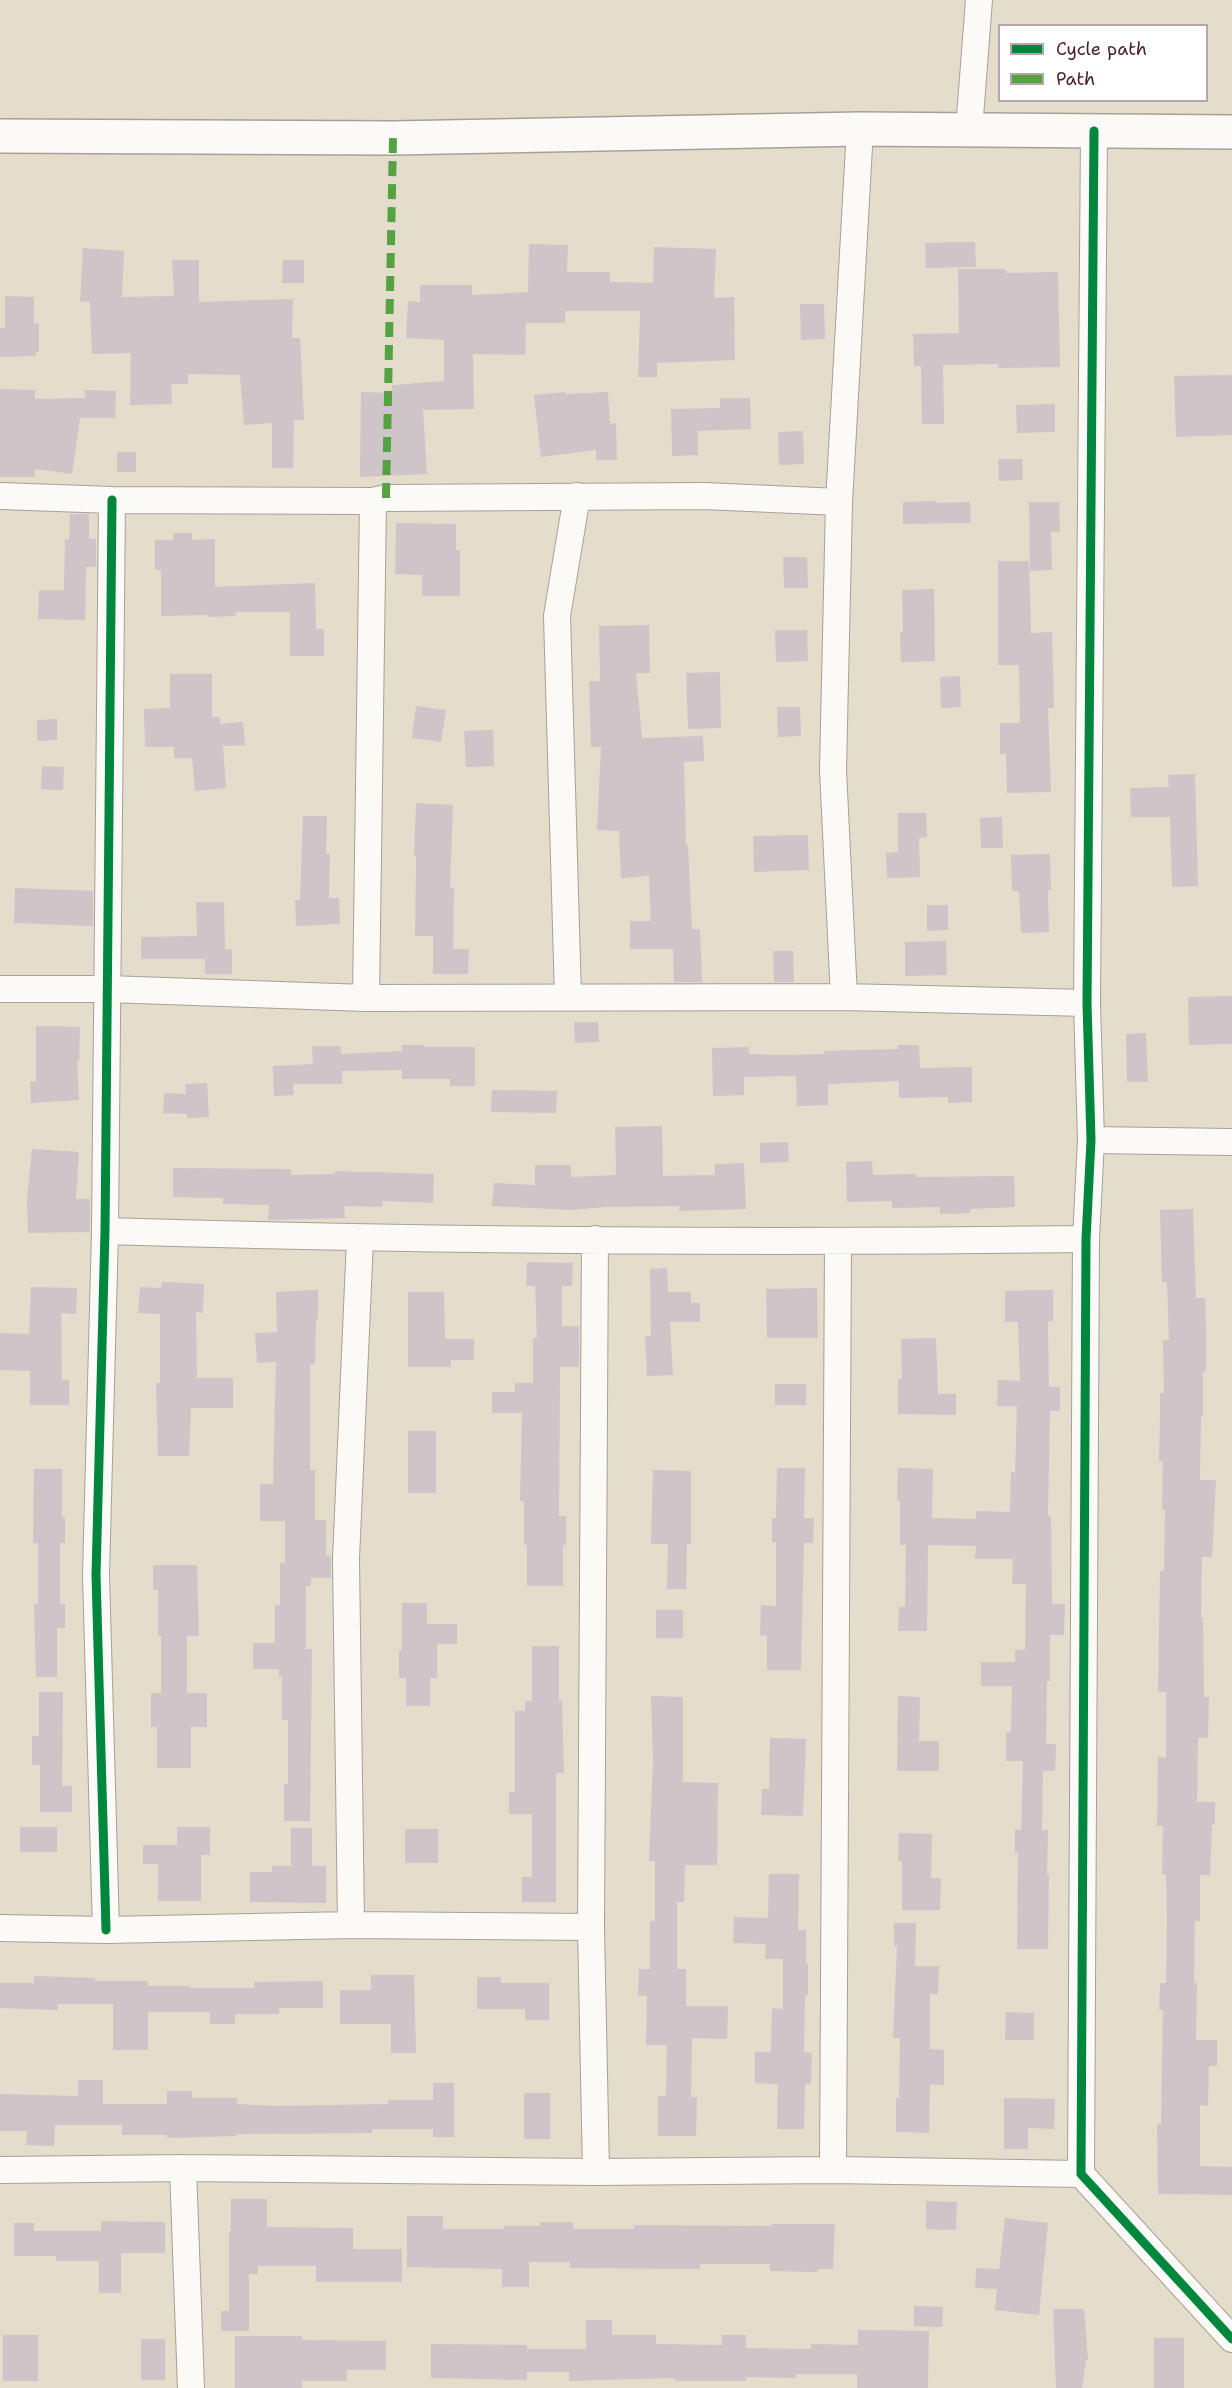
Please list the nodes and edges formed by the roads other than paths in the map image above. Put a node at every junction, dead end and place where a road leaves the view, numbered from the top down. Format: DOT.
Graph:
graph roads {
  1 [pos="979,0"];
  2 [pos="860,129"];
  3 [pos="969,130"];
  4 [pos="1094,131"];
  5 [pos="1232,132"];
  6 [pos="0,136"];
  7 [pos="0,496"];
  8 [pos="577,496"];
  9 [pos="112,500"];
  10 [pos="373,501"];
  11 [pos="839,502"];
  12 [pos="0,989"];
  13 [pos="108,989"];
  14 [pos="568,997"];
  15 [pos="844,997"];
  16 [pos="366,999"];
  17 [pos="1087,1003"];
  18 [pos="1091,1140"];
  19 [pos="1232,1142"];
  20 [pos="105,1231"];
  21 [pos="360,1239"];
  22 [pos="595,1239"];
  23 [pos="1086,1239"];
  24 [pos="838,1242"];
  25 [pos="351,1925"];
  26 [pos="0,1928"];
  27 [pos="591,1928"];
  28 [pos="106,1930"];
  29 [pos="183,2168"];
  30 [pos="0,2170"];
  31 [pos="833,2170"];
  32 [pos="596,2172"];
  33 [pos="1082,2174"];
  34 [pos="1232,2339"];
  35 [pos="191,2388"];
  1 -- 3 [label="street"];
  2 -- 3 [label="main road"];
  2 -- 6 [label="main road"];
  2 -- 11 [label="street"];
  3 -- 4 [label="main road"];
  4 -- 5 [label="main road"];
  4 -- 17 [label="street"];
  7 -- 9 [label="street"];
  8 -- 10 [label="street"];
  8 -- 11 [label="street"];
  8 -- 14 [label="street"];
  9 -- 10 [label="street"];
  9 -- 13 [label="street"];
  10 -- 16 [label="street"];
  11 -- 15 [label="street"];
  12 -- 13 [label="street"];
  13 -- 16 [label="street"];
  13 -- 20 [label="street"];
  14 -- 15 [label="street"];
  14 -- 16 [label="street"];
  15 -- 17 [label="street"];
  17 -- 18 [label="street"];
  18 -- 19 [label="street"];
  18 -- 23 [label="street"];
  20 -- 21 [label="street"];
  20 -- 28 [label="street"];
  21 -- 22 [label="street"];
  21 -- 25 [label="street"];
  22 -- 24 [label="street"];
  22 -- 27 [label="street"];
  23 -- 24 [label="street"];
  23 -- 33 [label="street"];
  24 -- 31 [label="street"];
  25 -- 27 [label="street"];
  25 -- 28 [label="street"];
  26 -- 28 [label="street"];
  27 -- 32 [label="street"];
  29 -- 30 [label="street"];
  29 -- 32 [label="street"];
  29 -- 35 [label="street"];
  31 -- 32 [label="street"];
  31 -- 33 [label="street"];
  33 -- 34 [label="street"];
}
